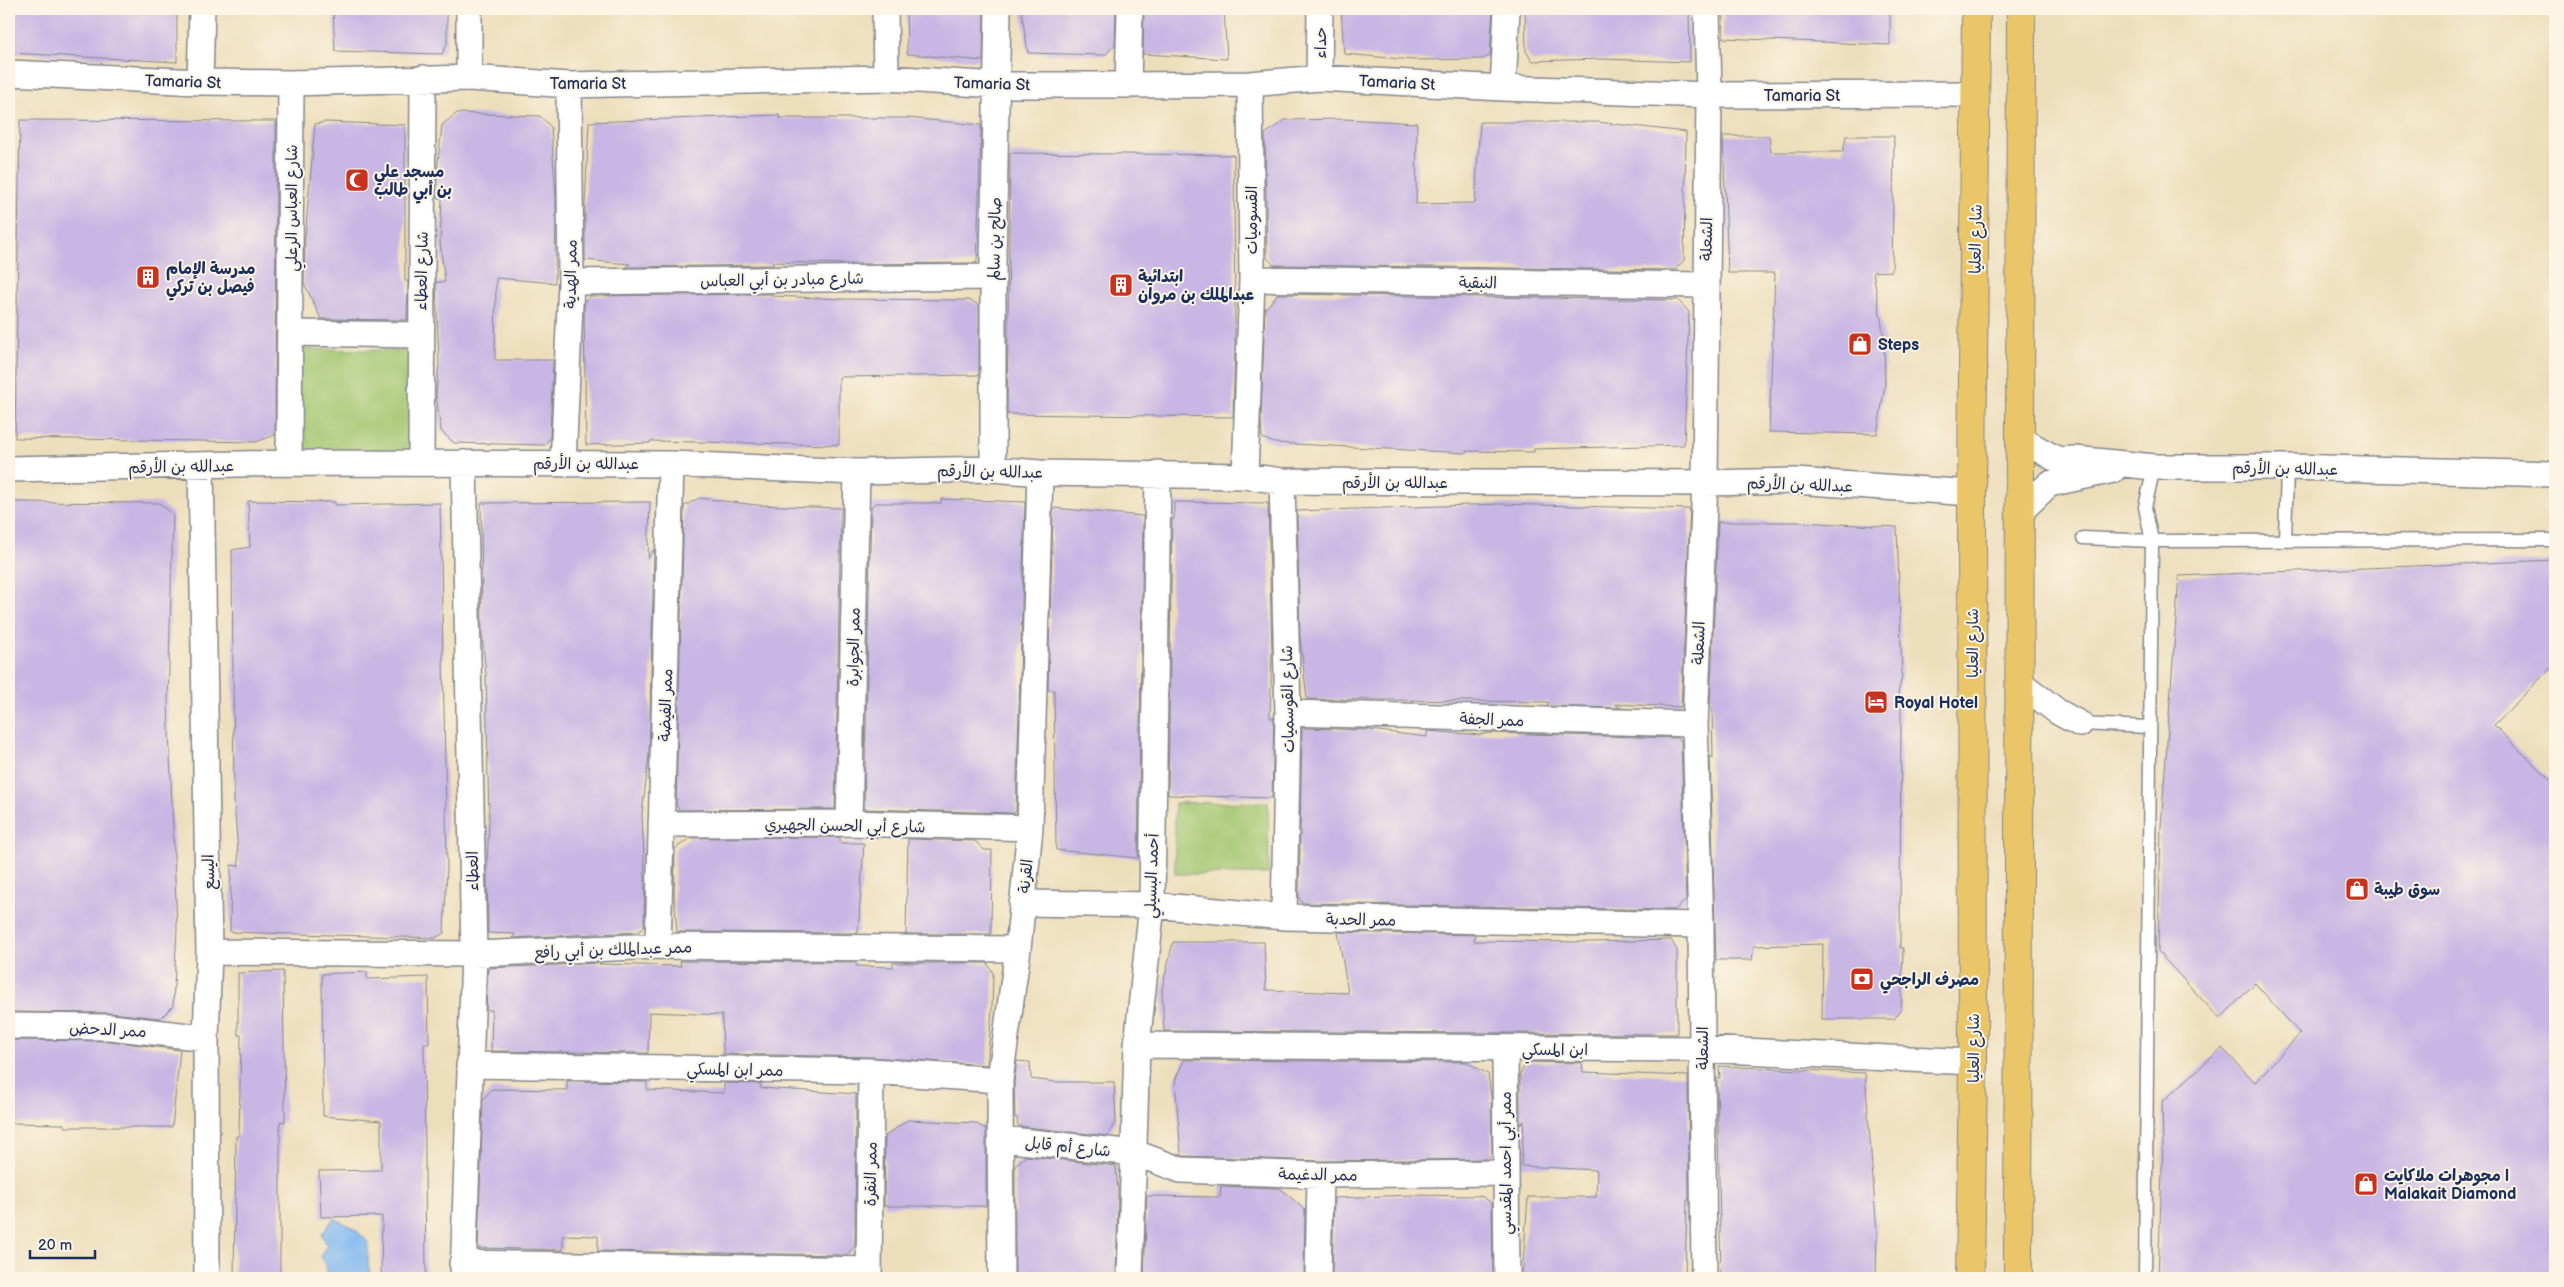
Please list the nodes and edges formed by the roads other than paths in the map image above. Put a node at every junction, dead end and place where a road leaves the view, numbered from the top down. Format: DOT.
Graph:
graph roads {
  1 [pos="202,9"];
  2 [pos="469,9"];
  3 [pos="885,9"];
  4 [pos="998,9"];
  5 [pos="1130,9"];
  6 [pos="1320,9"];
  7 [pos="1507,9"];
  8 [pos="1707,9"];
  9 [pos="1976,9"];
  10 [pos="2021,9"];
  11 [pos="9,72"];
  12 [pos="423,78"];
  13 [pos="469,78"];
  14 [pos="886,78"];
  15 [pos="1319,78"];
  16 [pos="200,82"];
  17 [pos="291,83"];
  18 [pos="1250,84"];
  19 [pos="569,85"];
  20 [pos="997,85"];
  21 [pos="1128,85"];
  22 [pos="1504,88"];
  23 [pos="1976,94"];
  24 [pos="1709,95"];
  25 [pos="993,277"];
  26 [pos="1252,279"];
  27 [pos="571,282"];
  28 [pos="1705,284"];
  29 [pos="290,333"];
  30 [pos="420,335"];
  31 [pos="2020,439"];
  32 [pos="289,463"];
  33 [pos="421,463"];
  34 [pos="464,463"];
  35 [pos="563,463"];
  36 [pos="671,464"];
  37 [pos="201,466"];
  38 [pos="2154,467"];
  39 [pos="2287,467"];
  40 [pos="9,469"];
  41 [pos="993,469"];
  42 [pos="857,472"];
  43 [pos="1040,473"];
  44 [pos="1158,474"];
  45 [pos="2555,474"];
  46 [pos="1246,476"];
  47 [pos="1282,481"];
  48 [pos="1705,483"];
  49 [pos="1972,493"];
  50 [pos="2020,519"];
  51 [pos="2083,538"];
  52 [pos="2555,540"];
  53 [pos="2285,541"];
  54 [pos="2152,542"];
  55 [pos="2019,682"];
  56 [pos="1288,713"];
  57 [pos="1695,724"];
  58 [pos="2080,724"];
  59 [pos="2148,727"];
  60 [pos="849,823"];
  61 [pos="661,824"];
  62 [pos="1030,828"];
  63 [pos="1022,903"];
  64 [pos="1152,905"];
  65 [pos="1284,917"];
  66 [pos="1701,925"];
  67 [pos="658,946"];
  68 [pos="1018,949"];
  69 [pos="209,952"];
  70 [pos="474,954"];
  71 [pos="9,1026"];
  72 [pos="206,1038"];
  73 [pos="1137,1045"];
  74 [pos="1505,1048"];
  75 [pos="1701,1049"];
  76 [pos="1973,1062"];
  77 [pos="469,1065"];
  78 [pos="871,1070"];
  79 [pos="1000,1080"];
  80 [pos="1002,1139"];
  81 [pos="1135,1153"];
  82 [pos="1504,1173"];
  83 [pos="1320,1175"];
  84 [pos="462,1271"];
  85 [pos="869,1274"];
  86 [pos="207,1278"];
  87 [pos="1002,1278"];
  88 [pos="1130,1278"];
  89 [pos="1318,1278"];
  90 [pos="1507,1278"];
  91 [pos="1704,1278"];
  92 [pos="1970,1278"];
  93 [pos="2018,1278"];
  94 [pos="2145,1278"];
  1 -- 16 [label="street"];
  2 -- 13 [label="street"];
  3 -- 14 [label="street"];
  4 -- 20 [label="street, صالح بن سالم"];
  5 -- 21 [label="street"];
  6 -- 15 [label="street, حداء"];
  7 -- 22 [label="street"];
  8 -- 24 [label="street, الشعلة"];
  9 -- 23 [label="main road, شارع العليا"];
  10 -- 31 [label="main road"];
  11 -- 16 [label="street, Tamaria St"];
  12 -- 13 [label="street, Tamaria St"];
  12 -- 17 [label="street, Tamaria St"];
  12 -- 30 [label="street, شارع العطاء"];
  13 -- 19 [label="street, Tamaria St"];
  14 -- 19 [label="street, Tamaria St"];
  14 -- 20 [label="street, Tamaria St"];
  15 -- 18 [label="street, Tamaria St"];
  15 -- 22 [label="street, Tamaria St"];
  16 -- 17 [label="street, Tamaria St"];
  17 -- 29 [label="street, شارع العباس الرعلي"];
  18 -- 21 [label="street, Tamaria St"];
  18 -- 26 [label="street, القسوميات"];
  19 -- 27 [label="street, ممر الهدية"];
  20 -- 21 [label="street, Tamaria St"];
  20 -- 25 [label="street, صالح بن سالم"];
  22 -- 24 [label="street, Tamaria St"];
  23 -- 24 [label="street, Tamaria St"];
  23 -- 49 [label="main road, شارع العليا"];
  24 -- 28 [label="street, الشعلة"];
  25 -- 27 [label="street, شارع مبادر بن أبي العباس"];
  25 -- 41 [label="street, صالح بن سالم"];
  26 -- 28 [label="street, النبقية"];
  26 -- 46 [label="street, القسوميات"];
  27 -- 35 [label="street, ممر الهدية"];
  28 -- 48 [label="street, الشعلة"];
  29 -- 30 [label="street"];
  29 -- 32 [label="street, شارع العباس الرعلي"];
  30 -- 33 [label="street, شارع العطاء"];
  31 -- 38 [label="street, عبدالله بن الأرقم"];
  31 -- 50 [label="main road"];
  32 -- 33 [label="street, عبدالله بن الأرقم"];
  32 -- 37 [label="street, عبدالله بن الأرقم"];
  33 -- 34 [label="street, عبدالله بن الأرقم"];
  34 -- 35 [label="street, عبدالله بن الأرقم"];
  34 -- 70 [label="street, العطاء"];
  35 -- 36 [label="street, عبدالله بن الأرقم"];
  36 -- 42 [label="street, عبدالله بن الأرقم"];
  36 -- 61 [label="street, ممر الفيضة"];
  37 -- 40 [label="street, عبدالله بن الأرقم"];
  37 -- 69 [label="street, اليسع"];
  38 -- 39 [label="street, عبدالله بن الأرقم"];
  38 -- 50 [label="street"];
  38 -- 54 [label="lane"];
  39 -- 45 [label="street, عبدالله بن الأرقم"];
  39 -- 53 [label="lane"];
  41 -- 42 [label="street, عبدالله بن الأرقم"];
  41 -- 43 [label="street, عبدالله بن الأرقم"];
  42 -- 60 [label="street, ممر الجوابرة"];
  43 -- 44 [label="street, عبدالله بن الأرقم"];
  43 -- 62 [label="street, القرنة"];
  44 -- 46 [label="street, عبدالله بن الأرقم"];
  44 -- 64 [label="street, أحمد البسيلي"];
  46 -- 47 [label="street, عبدالله بن الأرقم"];
  47 -- 48 [label="street, عبدالله بن الأرقم"];
  47 -- 56 [label="street, شارع القوسميات"];
  48 -- 49 [label="street, عبدالله بن الأرقم"];
  48 -- 57 [label="street, الشعلة"];
  49 -- 76 [label="main road, شارع العليا"];
  50 -- 55 [label="main road"];
  51 -- 54 [label="lane"];
  52 -- 53 [label="lane"];
  53 -- 54 [label="lane"];
  54 -- 59 [label="lane"];
  55 -- 58 [label="street"];
  55 -- 93 [label="main road"];
  56 -- 57 [label="street, ممر الجفة"];
  56 -- 65 [label="street, شارع القوسميات"];
  57 -- 66 [label="street, الشعلة"];
  58 -- 59 [label="lane"];
  59 -- 94 [label="lane"];
  60 -- 61 [label="street, شارع أبي الحسن الجهيري"];
  60 -- 62 [label="street, شارع أبي الحسن الجهيري"];
  61 -- 67 [label="street, ممر الفيضة"];
  62 -- 63 [label="street, القرنة"];
  63 -- 64 [label="street, ممر الحدبة"];
  63 -- 68 [label="street, القرنة"];
  64 -- 65 [label="street, ممر الحدبة"];
  64 -- 73 [label="street, أحمد البسيلي"];
  65 -- 66 [label="street, ممر الحدبة"];
  66 -- 75 [label="street, الشعلة"];
  67 -- 68 [label="street, ممر عبدالملك بن أبي رافع"];
  67 -- 70 [label="street, ممر عبدالملك بن أبي رافع"];
  68 -- 79 [label="street, القرنة"];
  69 -- 70 [label="street, ممر عبدالملك بن أبي رافع"];
  69 -- 72 [label="street, اليسع"];
  70 -- 77 [label="street, العطاء"];
  71 -- 72 [label="street, ممر الدحض"];
  72 -- 86 [label="street, اليسع"];
  73 -- 74 [label="street, ابن المسكي"];
  73 -- 81 [label="street, أحمد البسيلي"];
  74 -- 75 [label="street, ابن المسكي"];
  74 -- 82 [label="street, ممر أبي احمد المقدسي"];
  75 -- 76 [label="street, ابن المسكي"];
  75 -- 91 [label="street, الشعلة"];
  76 -- 92 [label="main road, شارع العليا"];
  77 -- 78 [label="street, ممر ابن المسكي"];
  77 -- 84 [label="street, العطاء"];
  78 -- 79 [label="street, ممر ابن المسكي"];
  78 -- 85 [label="street, ممر النقرة"];
  79 -- 80 [label="street, القرنة"];
  80 -- 81 [label="street, شارع أم قابل"];
  80 -- 87 [label="street, القرنة"];
  81 -- 83 [label="street, ممر الدغيمة"];
  81 -- 88 [label="street, أحمد البسيلي"];
  82 -- 83 [label="street, ممر الدغيمة"];
  82 -- 90 [label="street, ممر أبي احمد المقدسي"];
  83 -- 89 [label="street"];
  84 -- 85 [label="street"];
}
